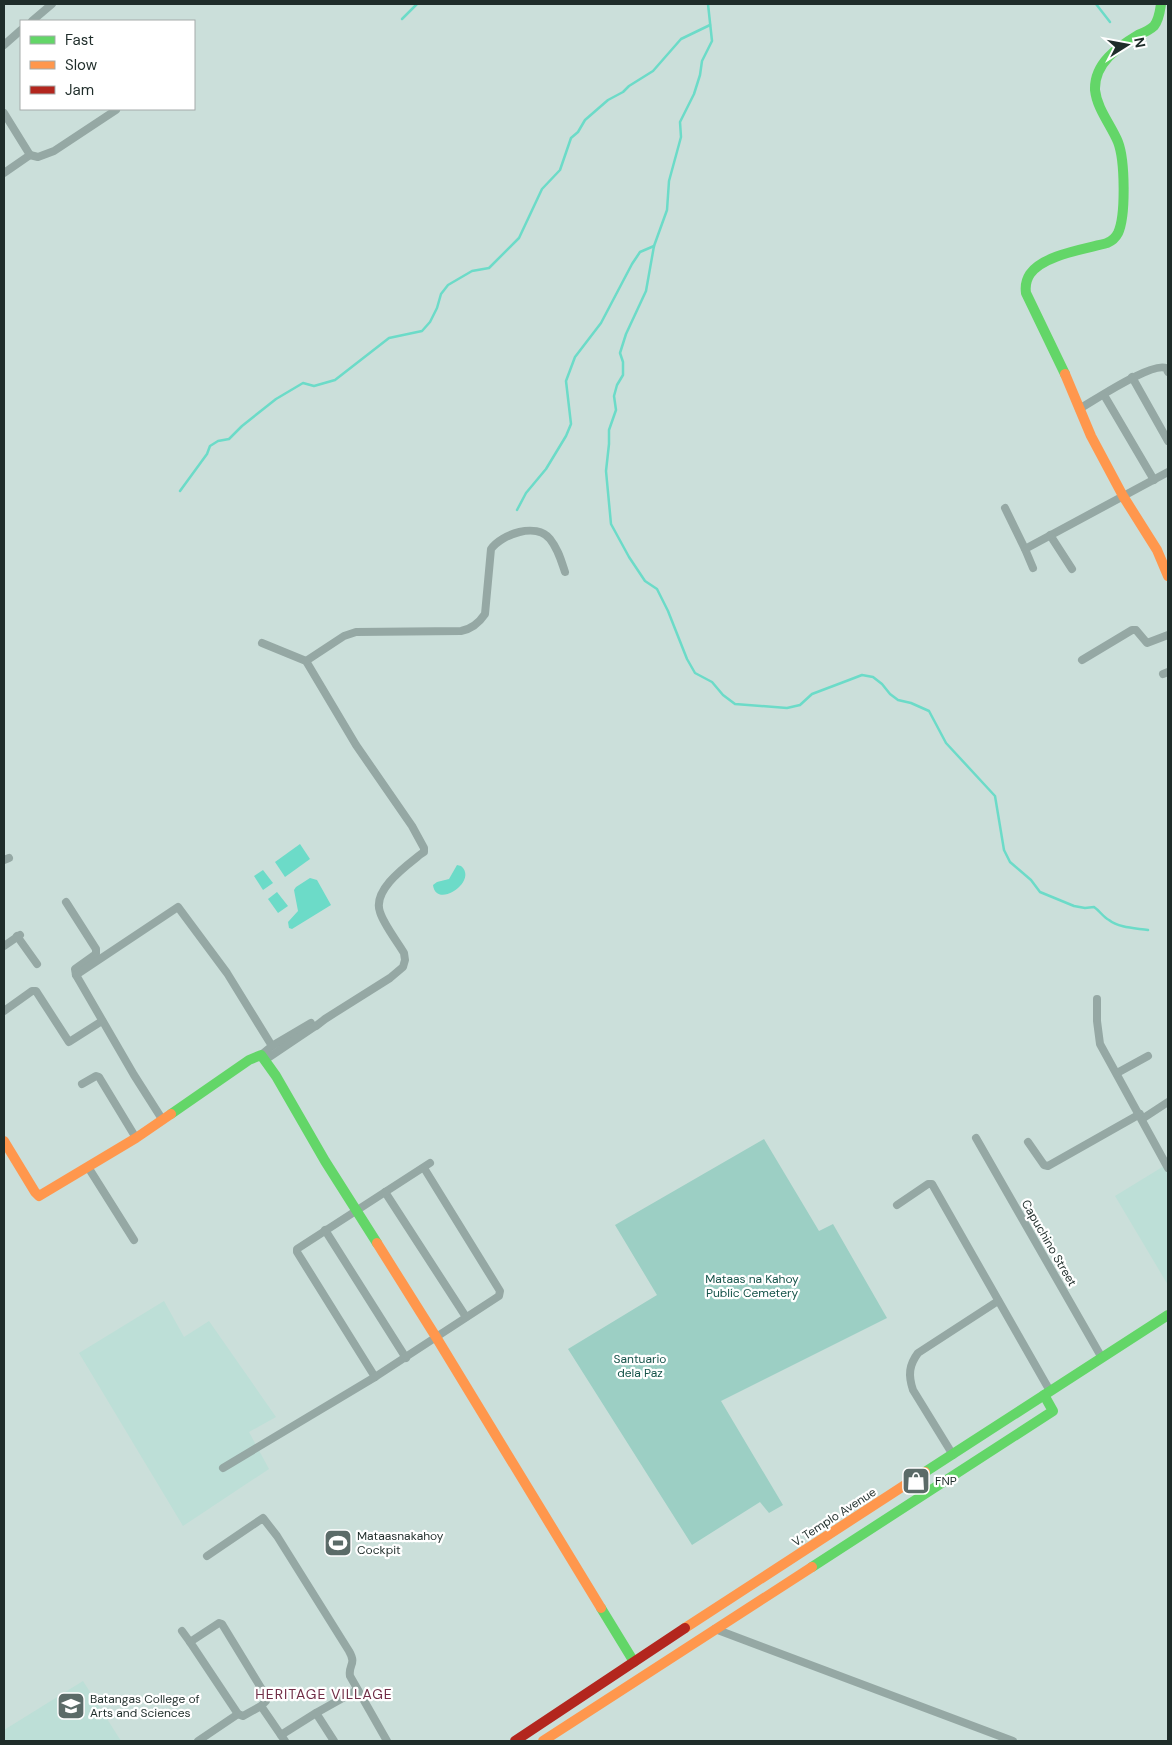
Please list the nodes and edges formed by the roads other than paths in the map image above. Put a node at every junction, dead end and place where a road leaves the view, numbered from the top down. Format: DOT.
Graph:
graph roads {
  1 [pos="52,4"];
  2 [pos="1161,4"];
  3 [pos="33,20"];
  4 [pos="20,31"];
  5 [pos="4,45"];
  6 [pos="116,110"];
  7 [pos="4,113"];
  8 [pos="30,155"];
  9 [pos="4,173"];
  10 [pos="1168,372"];
  11 [pos="1132,377"];
  12 [pos="1104,395"];
  13 [pos="1079,409"];
  14 [pos="1168,441"];
  15 [pos="1168,472"];
  16 [pos="1154,480"];
  17 [pos="1124,496"];
  18 [pos="1005,508"];
  19 [pos="1050,535"];
  20 [pos="1025,549"];
  21 [pos="1033,568"];
  22 [pos="1072,569"];
  23 [pos="565,572"];
  24 [pos="1168,576"];
  25 [pos="1168,635"];
  26 [pos="262,643"];
  27 [pos="1082,660"];
  28 [pos="306,661"];
  29 [pos="66,902"];
  30 [pos="4,946"];
  31 [pos="37,964"];
  32 [pos="76,975"];
  33 [pos="1097,999"];
  34 [pos="4,1011"];
  35 [pos="102,1020"];
  36 [pos="314,1025"];
  37 [pos="272,1046"];
  38 [pos="1148,1056"];
  39 [pos="263,1058"];
  40 [pos="1117,1073"];
  41 [pos="82,1084"];
  42 [pos="1168,1102"];
  43 [pos="1141,1116"];
  44 [pos="162,1120"];
  45 [pos="136,1138"];
  46 [pos="976,1138"];
  47 [pos="4,1141"];
  48 [pos="1028,1142"];
  49 [pos="88,1167"];
  50 [pos="1168,1168"];
  51 [pos="385,1192"];
  52 [pos="897,1205"];
  53 [pos="356,1211"];
  54 [pos="326,1230"];
  55 [pos="134,1240"];
  56 [pos="998,1301"];
  57 [pos="1168,1315"];
  58 [pos="466,1317"];
  59 [pos="436,1338"];
  60 [pos="406,1358"];
  61 [pos="1102,1358"];
  62 [pos="375,1377"];
  63 [pos="1047,1393"];
  64 [pos="952,1455"];
  65 [pos="223,1468"];
  66 [pos="208,1556"];
  67 [pos="715,1629"];
  68 [pos="182,1631"];
  69 [pos="190,1642"];
  70 [pos="634,1662"];
  71 [pos="357,1690"];
  72 [pos="261,1706"];
  73 [pos="316,1713"];
  74 [pos="238,1714"];
  75 [pos="283,1738"];
  76 [pos="198,1741"];
  77 [pos="334,1741"];
  78 [pos="387,1741"];
  79 [pos="514,1741"];
  80 [pos="543,1741"];
  81 [pos="1013,1741"];
  1 -- 3 [label="street"];
  2 -- 13 [label="street"];
  4 -- 5 [label="street"];
  6 -- 8 [label="street"];
  7 -- 8 [label="street"];
  8 -- 9 [label="street"];
  10 -- 11 [label="street"];
  11 -- 12 [label="street"];
  11 -- 14 [label="street"];
  12 -- 13 [label="street"];
  12 -- 16 [label="street"];
  13 -- 17 [label="street"];
  15 -- 16 [label="street"];
  16 -- 17 [label="street"];
  17 -- 19 [label="street"];
  17 -- 24 [label="street"];
  18 -- 20 [label="street"];
  19 -- 20 [label="street"];
  19 -- 22 [label="street"];
  20 -- 21 [label="street"];
  23 -- 28 [label="street"];
  25 -- 27 [label="street"];
  26 -- 28 [label="street"];
  28 -- 36 [label="street"];
  29 -- 32 [label="street"];
  30 -- 31 [label="street"];
  32 -- 35 [label="street"];
  32 -- 37 [label="street"];
  33 -- 40 [label="street"];
  34 -- 35 [label="street"];
  35 -- 44 [label="street"];
  36 -- 37 [label="street"];
  36 -- 39 [label="street"];
  37 -- 39 [label="street"];
  38 -- 40 [label="street"];
  39 -- 44 [label="street"];
  39 -- 53 [label="street"];
  40 -- 43 [label="street"];
  41 -- 45 [label="street"];
  42 -- 43 [label="street"];
  43 -- 48 [label="street"];
  43 -- 50 [label="street"];
  44 -- 45 [label="street"];
  45 -- 49 [label="street"];
  46 -- 61 [label="street, Capuchino Street"];
  47 -- 49 [label="street"];
  49 -- 55 [label="street"];
  51 -- 53 [label="street"];
  51 -- 58 [label="street"];
  51 -- 58 [label="street"];
  52 -- 56 [label="street"];
  53 -- 54 [label="street"];
  53 -- 59 [label="street"];
  54 -- 60 [label="street"];
  54 -- 62 [label="street"];
  56 -- 63 [label="street"];
  56 -- 64 [label="street"];
  57 -- 61 [label="street, V. Templo Avenue"];
  58 -- 59 [label="street"];
  59 -- 60 [label="street"];
  59 -- 70 [label="street"];
  60 -- 62 [label="street"];
  61 -- 63 [label="street, V. Templo Avenue"];
  62 -- 65 [label="street"];
  63 -- 64 [label="street, V. Templo Avenue"];
  63 -- 67 [label="street"];
  64 -- 70 [label="street, V. Templo Avenue"];
  66 -- 71 [label="street"];
  67 -- 80 [label="street"];
  67 -- 81 [label="street"];
  68 -- 69 [label="street"];
  69 -- 72 [label="street"];
  69 -- 74 [label="street"];
  70 -- 79 [label="street, V. Templo Avenue"];
  71 -- 73 [label="street"];
  71 -- 78 [label="street"];
  72 -- 74 [label="street"];
  72 -- 75 [label="street"];
  73 -- 75 [label="street"];
  73 -- 77 [label="street"];
  74 -- 76 [label="street"];
}
